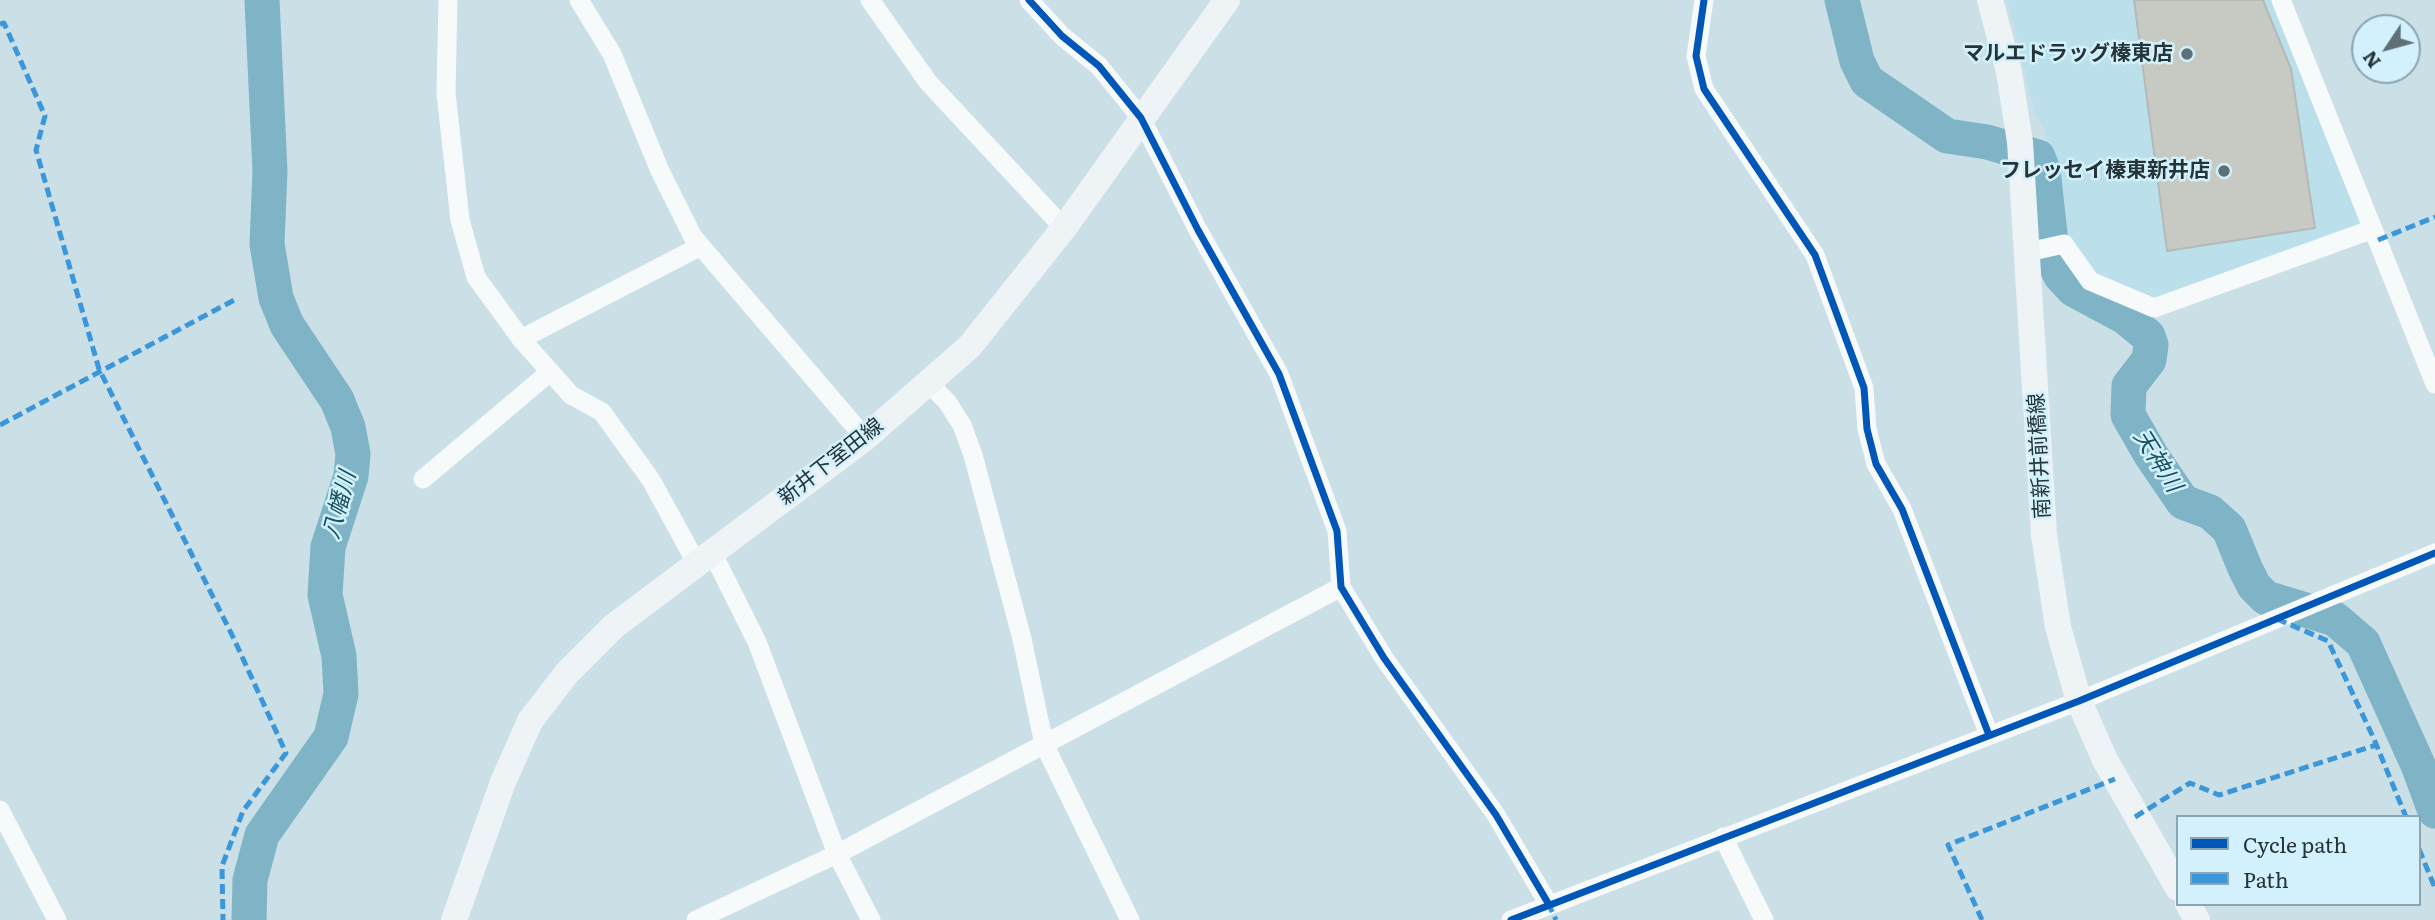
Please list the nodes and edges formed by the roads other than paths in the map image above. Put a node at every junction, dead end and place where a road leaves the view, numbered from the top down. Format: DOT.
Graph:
graph roads {
  1 [pos="447,0"];
  2 [pos="579,0"];
  3 [pos="870,0"];
  4 [pos="1029,0"];
  5 [pos="1227,0"];
  6 [pos="1704,0"];
  7 [pos="1990,0"];
  8 [pos="2281,0"];
  9 [pos="1141,118"];
  10 [pos="1064,228"];
  11 [pos="2373,229"];
  12 [pos="701,246"];
  13 [pos="2028,251"];
  14 [pos="521,339"];
  15 [pos="550,372"];
  16 [pos="929,383"];
  17 [pos="2435,384"];
  18 [pos="865,438"];
  19 [pos="423,479"];
  20 [pos="2435,553"];
  21 [pos="705,558"];
  22 [pos="1341,587"];
  23 [pos="2079,701"];
  24 [pos="1989,735"];
  25 [pos="1044,744"];
  26 [pos="0,810"];
  27 [pos="1723,836"];
  28 [pos="837,854"];
  29 [pos="2176,885"];
  30 [pos="1548,903"];
  31 [pos="57,920"];
  32 [pos="454,920"];
  33 [pos="696,920"];
  34 [pos="871,920"];
  35 [pos="1130,920"];
  36 [pos="1511,920"];
  37 [pos="1764,920"];
  1 -- 14 [label="street"];
  2 -- 12 [label="street"];
  3 -- 10 [label="street"];
  4 -- 9 [label="street"];
  5 -- 9 [label="main road, 新井下室田線"];
  6 -- 24 [label="street"];
  7 -- 13 [label="main road, 南新井前橋線"];
  8 -- 11 [label="street"];
  9 -- 10 [label="main road, 新井下室田線"];
  9 -- 22 [label="street"];
  10 -- 16 [label="main road, 新井下室田線"];
  11 -- 13 [label="street"];
  11 -- 17 [label="street"];
  12 -- 14 [label="street"];
  12 -- 18 [label="street"];
  13 -- 23 [label="main road, 南新井前橋線"];
  14 -- 15 [label="street"];
  15 -- 19 [label="street"];
  15 -- 21 [label="street"];
  16 -- 18 [label="main road, 新井下室田線"];
  16 -- 25 [label="street"];
  18 -- 21 [label="main road, 新井下室田線"];
  20 -- 23 [label="street"];
  21 -- 28 [label="street"];
  21 -- 32 [label="main road, 新井下室田線"];
  22 -- 25 [label="street"];
  22 -- 30 [label="street"];
  23 -- 24 [label="street"];
  23 -- 29 [label="main road, 南新井前橋線"];
  24 -- 27 [label="street"];
  25 -- 28 [label="street"];
  25 -- 35 [label="street"];
  26 -- 31 [label="street"];
  27 -- 30 [label="street"];
  27 -- 37 [label="street"];
  28 -- 33 [label="street"];
  28 -- 34 [label="street"];
  30 -- 36 [label="street"];
}
